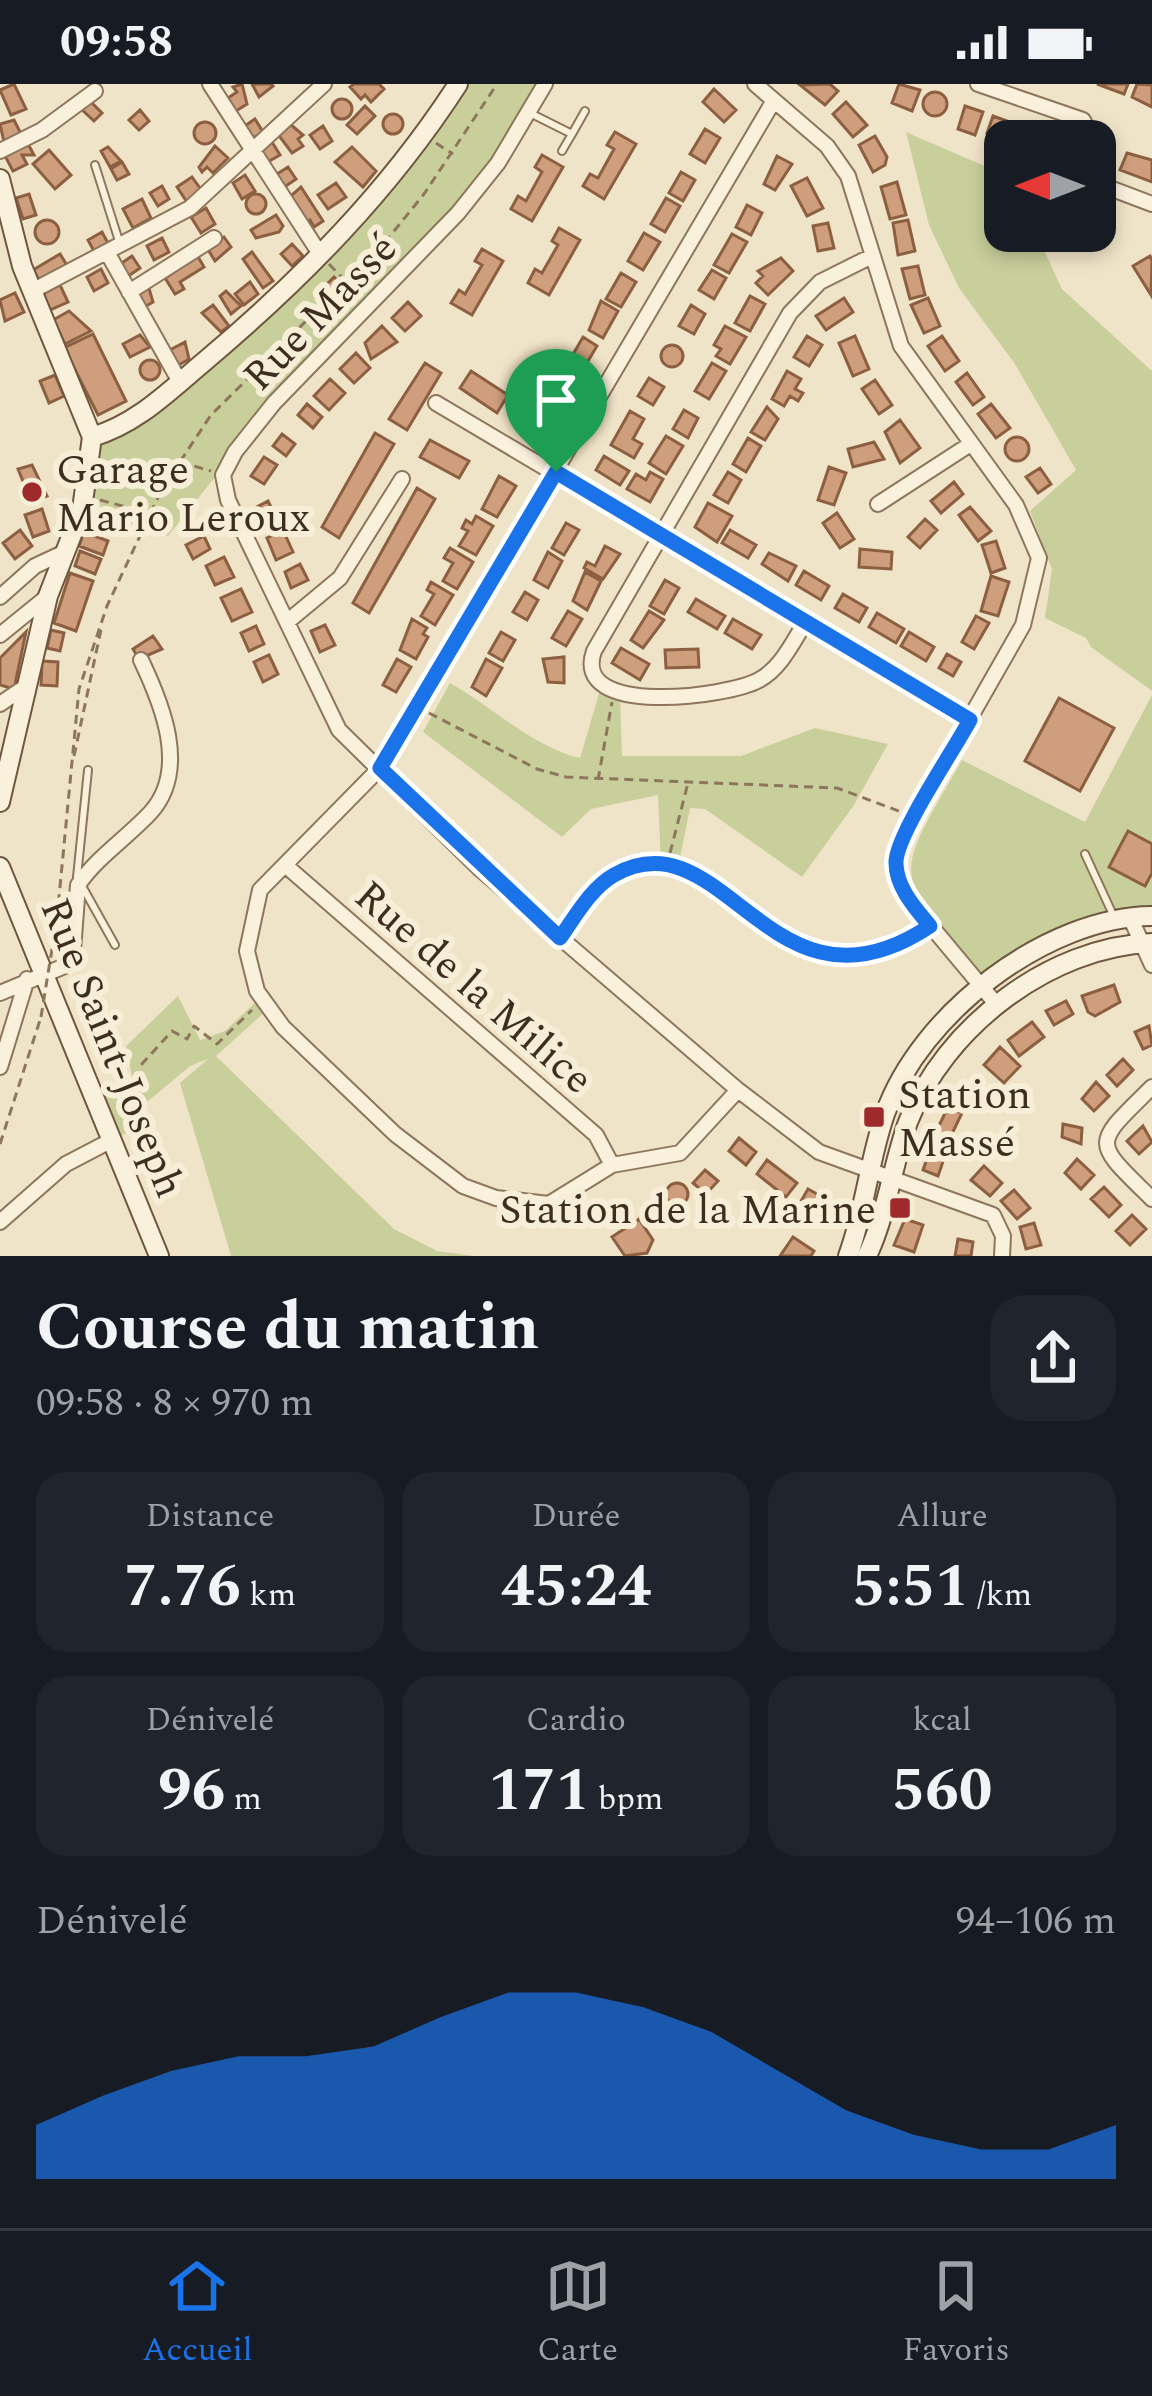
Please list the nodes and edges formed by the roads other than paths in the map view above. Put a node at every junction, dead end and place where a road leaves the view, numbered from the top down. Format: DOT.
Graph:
graph roads {
  1 [pos="210,84"];
  2 [pos="324,84"];
  3 [pos="458,84"];
  4 [pos="545,84"];
  5 [pos="755,84"];
  6 [pos="978,84"];
  7 [pos="95,91"];
  8 [pos="773,102"];
  9 [pos="585,111"];
  10 [pos="529,112"];
  11 [pos="1083,120"];
  12 [pos="572,134"];
  13 [pos="0,151"];
  14 [pos="251,151"];
  15 [pos="562,151"];
  16 [pos="94,165"];
  17 [pos="0,179"];
  18 [pos="1116,190"];
  19 [pos="1152,204"];
  20 [pos="214,238"];
  21 [pos="114,248"];
  22 [pos="320,254"];
  23 [pos="870,257"];
  24 [pos="32,291"];
  25 [pos="129,292"];
  26 [pos="180,382"];
  27 [pos="436,403"];
  28 [pos="92,437"];
  29 [pos="970,446"];
  30 [pos="556,472"];
  31 [pos="402,479"];
  32 [pos="878,504"];
  33 [pos="662,539"];
  34 [pos="65,552"];
  35 [pos="48,596"];
  36 [pos="0,597"];
  37 [pos="806,621"];
  38 [pos="287,622"];
  39 [pos="0,635"];
  40 [pos="141,660"];
  41 [pos="28,686"];
  42 [pos="0,704"];
  43 [pos="970,720"];
  44 [pos="380,768"];
  45 [pos="88,770"];
  46 [pos="0,802"];
  47 [pos="1085,854"];
  48 [pos="285,865"];
  49 [pos="0,867"];
  50 [pos="78,885"];
  51 [pos="1152,916"];
  52 [pos="1123,918"];
  53 [pos="930,926"];
  54 [pos="560,938"];
  55 [pos="1147,943"];
  56 [pos="115,945"];
  57 [pos="1152,965"];
  58 [pos="36,976"];
  59 [pos="980,985"];
  60 [pos="0,993"];
  61 [pos="997,1005"];
  62 [pos="0,1067"];
  63 [pos="1152,1087"];
  64 [pos="738,1090"];
  65 [pos="112,1140"];
  66 [pos="612,1165"];
  67 [pos="869,1173"];
  68 [pos="892,1181"];
  69 [pos="1152,1199"];
  70 [pos="0,1222"];
  71 [pos="159,1256"];
  72 [pos="848,1256"];
  73 [pos="867,1256"];
  74 [pos="1002,1256"];
  1 -- 14 [label="street"];
  2 -- 14 [label="street"];
  3 -- 22 [label="street"];
  4 -- 10 [label="street, Rue Massé"];
  5 -- 8 [label="street"];
  6 -- 11 [label="street"];
  7 -- 13 [label="street"];
  8 -- 23 [label="street"];
  8 -- 30 [label="street"];
  9 -- 12 [label="lane"];
  10 -- 12 [label="lane"];
  10 -- 38 [label="street, Rue Massé"];
  12 -- 15 [label="lane"];
  14 -- 21 [label="street"];
  14 -- 22 [label="street"];
  16 -- 21 [label="lane"];
  17 -- 24 [label="street"];
  18 -- 19 [label="street"];
  20 -- 25 [label="street"];
  21 -- 24 [label="street"];
  21 -- 25 [label="street"];
  22 -- 26 [label="street"];
  23 -- 29 [label="street"];
  23 -- 33 [label="street"];
  24 -- 28 [label="street"];
  25 -- 26 [label="street"];
  26 -- 28 [label="street"];
  27 -- 30 [label="street"];
  28 -- 34 [label="street"];
  29 -- 32 [label="street"];
  29 -- 43 [label="street"];
  30 -- 33 [label="street"];
  30 -- 44 [label="street"];
  31 -- 38 [label="street"];
  33 -- 37 [label="street"];
  33 -- 37 [label="street"];
  34 -- 35 [label="street"];
  34 -- 36 [label="street"];
  35 -- 39 [label="street"];
  35 -- 41 [label="street"];
  37 -- 43 [label="street"];
  38 -- 44 [label="street"];
  40 -- 50 [label="street"];
  41 -- 42 [label="street"];
  41 -- 46 [label="street"];
  43 -- 53 [label="street"];
  44 -- 48 [label="street"];
  44 -- 54 [label="street"];
  45 -- 50 [label="lane"];
  47 -- 52 [label="lane"];
  48 -- 66 [label="street, Rue de la Milice"];
  48 -- 66 [label="street"];
  49 -- 58 [label="street, Rue Saint-Joseph"];
  50 -- 56 [label="lane"];
  50 -- 58 [label="street"];
  51 -- 52 [label="street"];
  52 -- 55 [label="street"];
  52 -- 59 [label="street"];
  53 -- 54 [label="street"];
  53 -- 59 [label="street"];
  54 -- 64 [label="street"];
  55 -- 57 [label="street"];
  55 -- 61 [label="street"];
  58 -- 60 [label="street"];
  58 -- 62 [label="street"];
  58 -- 65 [label="street, Rue Saint-Joseph"];
  59 -- 61 [label="street"];
  59 -- 67 [label="street"];
  61 -- 68 [label="street"];
  63 -- 69 [label="street"];
  64 -- 66 [label="street"];
  64 -- 67 [label="street"];
  65 -- 70 [label="street"];
  65 -- 71 [label="street, Rue Saint-Joseph"];
  67 -- 68 [label="street"];
  67 -- 72 [label="street"];
  68 -- 73 [label="street"];
  68 -- 74 [label="street"];
}
